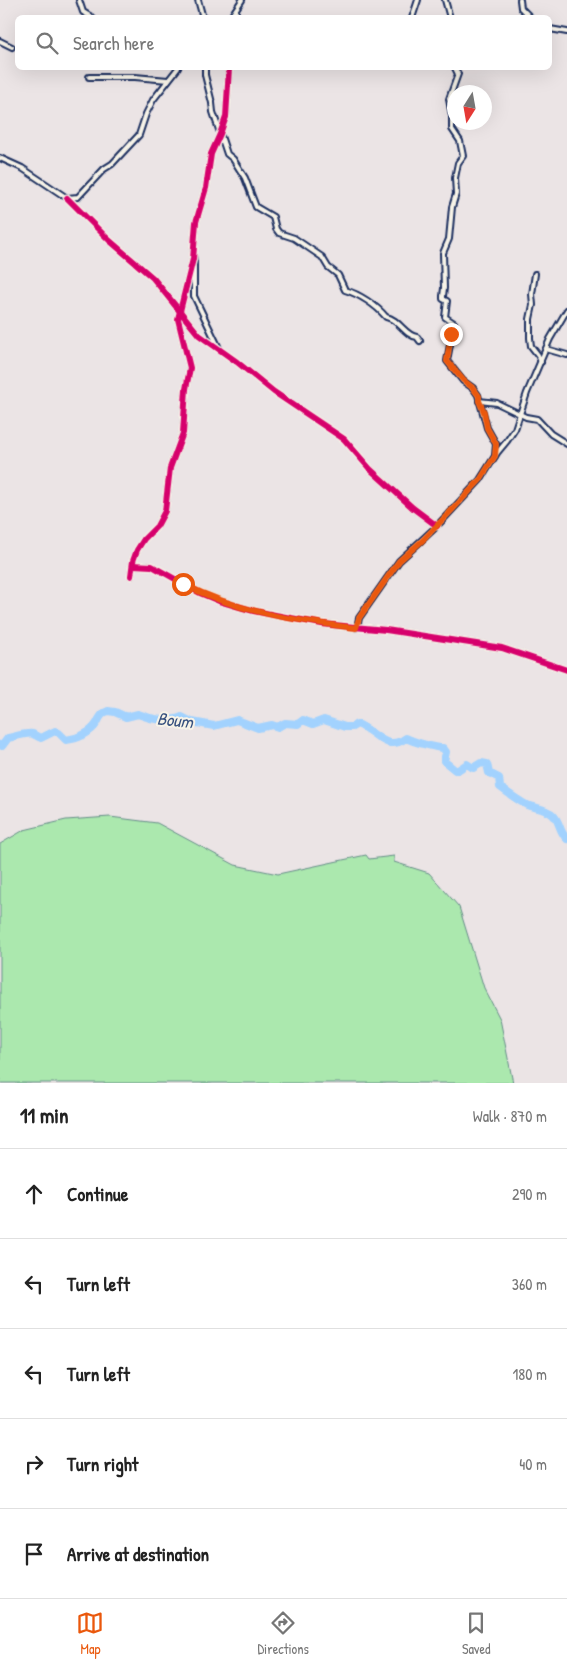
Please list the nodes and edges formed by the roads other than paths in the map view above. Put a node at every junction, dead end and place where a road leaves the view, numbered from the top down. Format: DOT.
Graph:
graph roads {
  1 [pos="79,0"];
  2 [pos="198,0"];
  3 [pos="242,0"];
  4 [pos="418,0"];
  5 [pos="445,0"];
  6 [pos="520,0"];
  7 [pos="237,8"];
  8 [pos="88,15"];
  9 [pos="202,15"];
  10 [pos="232,15"];
  11 [pos="236,15"];
  12 [pos="413,15"];
  13 [pos="449,15"];
  14 [pos="528,15"];
  15 [pos="552,29"];
  16 [pos="567,32"];
  17 [pos="0,42"];
  18 [pos="12,47"];
  19 [pos="176,70"];
  20 [pos="205,70"];
  21 [pos="229,70"];
  22 [pos="456,70"];
  23 [pos="89,77"];
  24 [pos="168,80"];
  25 [pos="220,134"];
  26 [pos="0,158"];
  27 [pos="67,198"];
  28 [pos="75,198"];
  29 [pos="75,206"];
  30 [pos="193,256"];
  31 [pos="534,274"];
  32 [pos="567,310"];
  33 [pos="180,311"];
  34 [pos="420,341"];
  35 [pos="546,349"];
  36 [pos="225,354"];
  37 [pos="567,354"];
  38 [pos="540,362"];
  39 [pos="479,401"];
  40 [pos="520,413"];
  41 [pos="567,444"];
  42 [pos="495,456"];
  43 [pos="437,526"];
  44 [pos="133,565"];
  45 [pos="131,576"];
  46 [pos="356,628"];
  47 [pos="567,670"];
  1 -- 8 [label="street"];
  2 -- 9 [label="street"];
  3 -- 7 [label="street"];
  4 -- 12 [label="street"];
  5 -- 13 [label="street"];
  6 -- 14 [label="street"];
  7 -- 10 [label="street"];
  7 -- 11 [label="street"];
  15 -- 16 [label="street"];
  17 -- 18 [label="street"];
  19 -- 24 [label="street"];
  20 -- 25 [label="street"];
  21 -- 25 [label="street"];
  22 -- 39 [label="street"];
  23 -- 24 [label="street"];
  24 -- 28 [label="street"];
  25 -- 30 [label="street"];
  25 -- 34 [label="street"];
  26 -- 27 [label="street"];
  27 -- 28 [label="street"];
  27 -- 29 [label="street"];
  28 -- 29 [label="street"];
  29 -- 33 [label="street"];
  30 -- 33 [label="street"];
  30 -- 36 [label="street"];
  31 -- 38 [label="street"];
  32 -- 35 [label="street"];
  33 -- 36 [label="street"];
  33 -- 44 [label="street"];
  35 -- 37 [label="street"];
  35 -- 38 [label="street"];
  36 -- 43 [label="street"];
  38 -- 40 [label="street"];
  39 -- 40 [label="street"];
  39 -- 42 [label="street"];
  40 -- 41 [label="street"];
  40 -- 42 [label="street"];
  42 -- 43 [label="street"];
  43 -- 46 [label="street"];
  44 -- 45 [label="street"];
  44 -- 46 [label="street"];
  46 -- 47 [label="street"];
}
